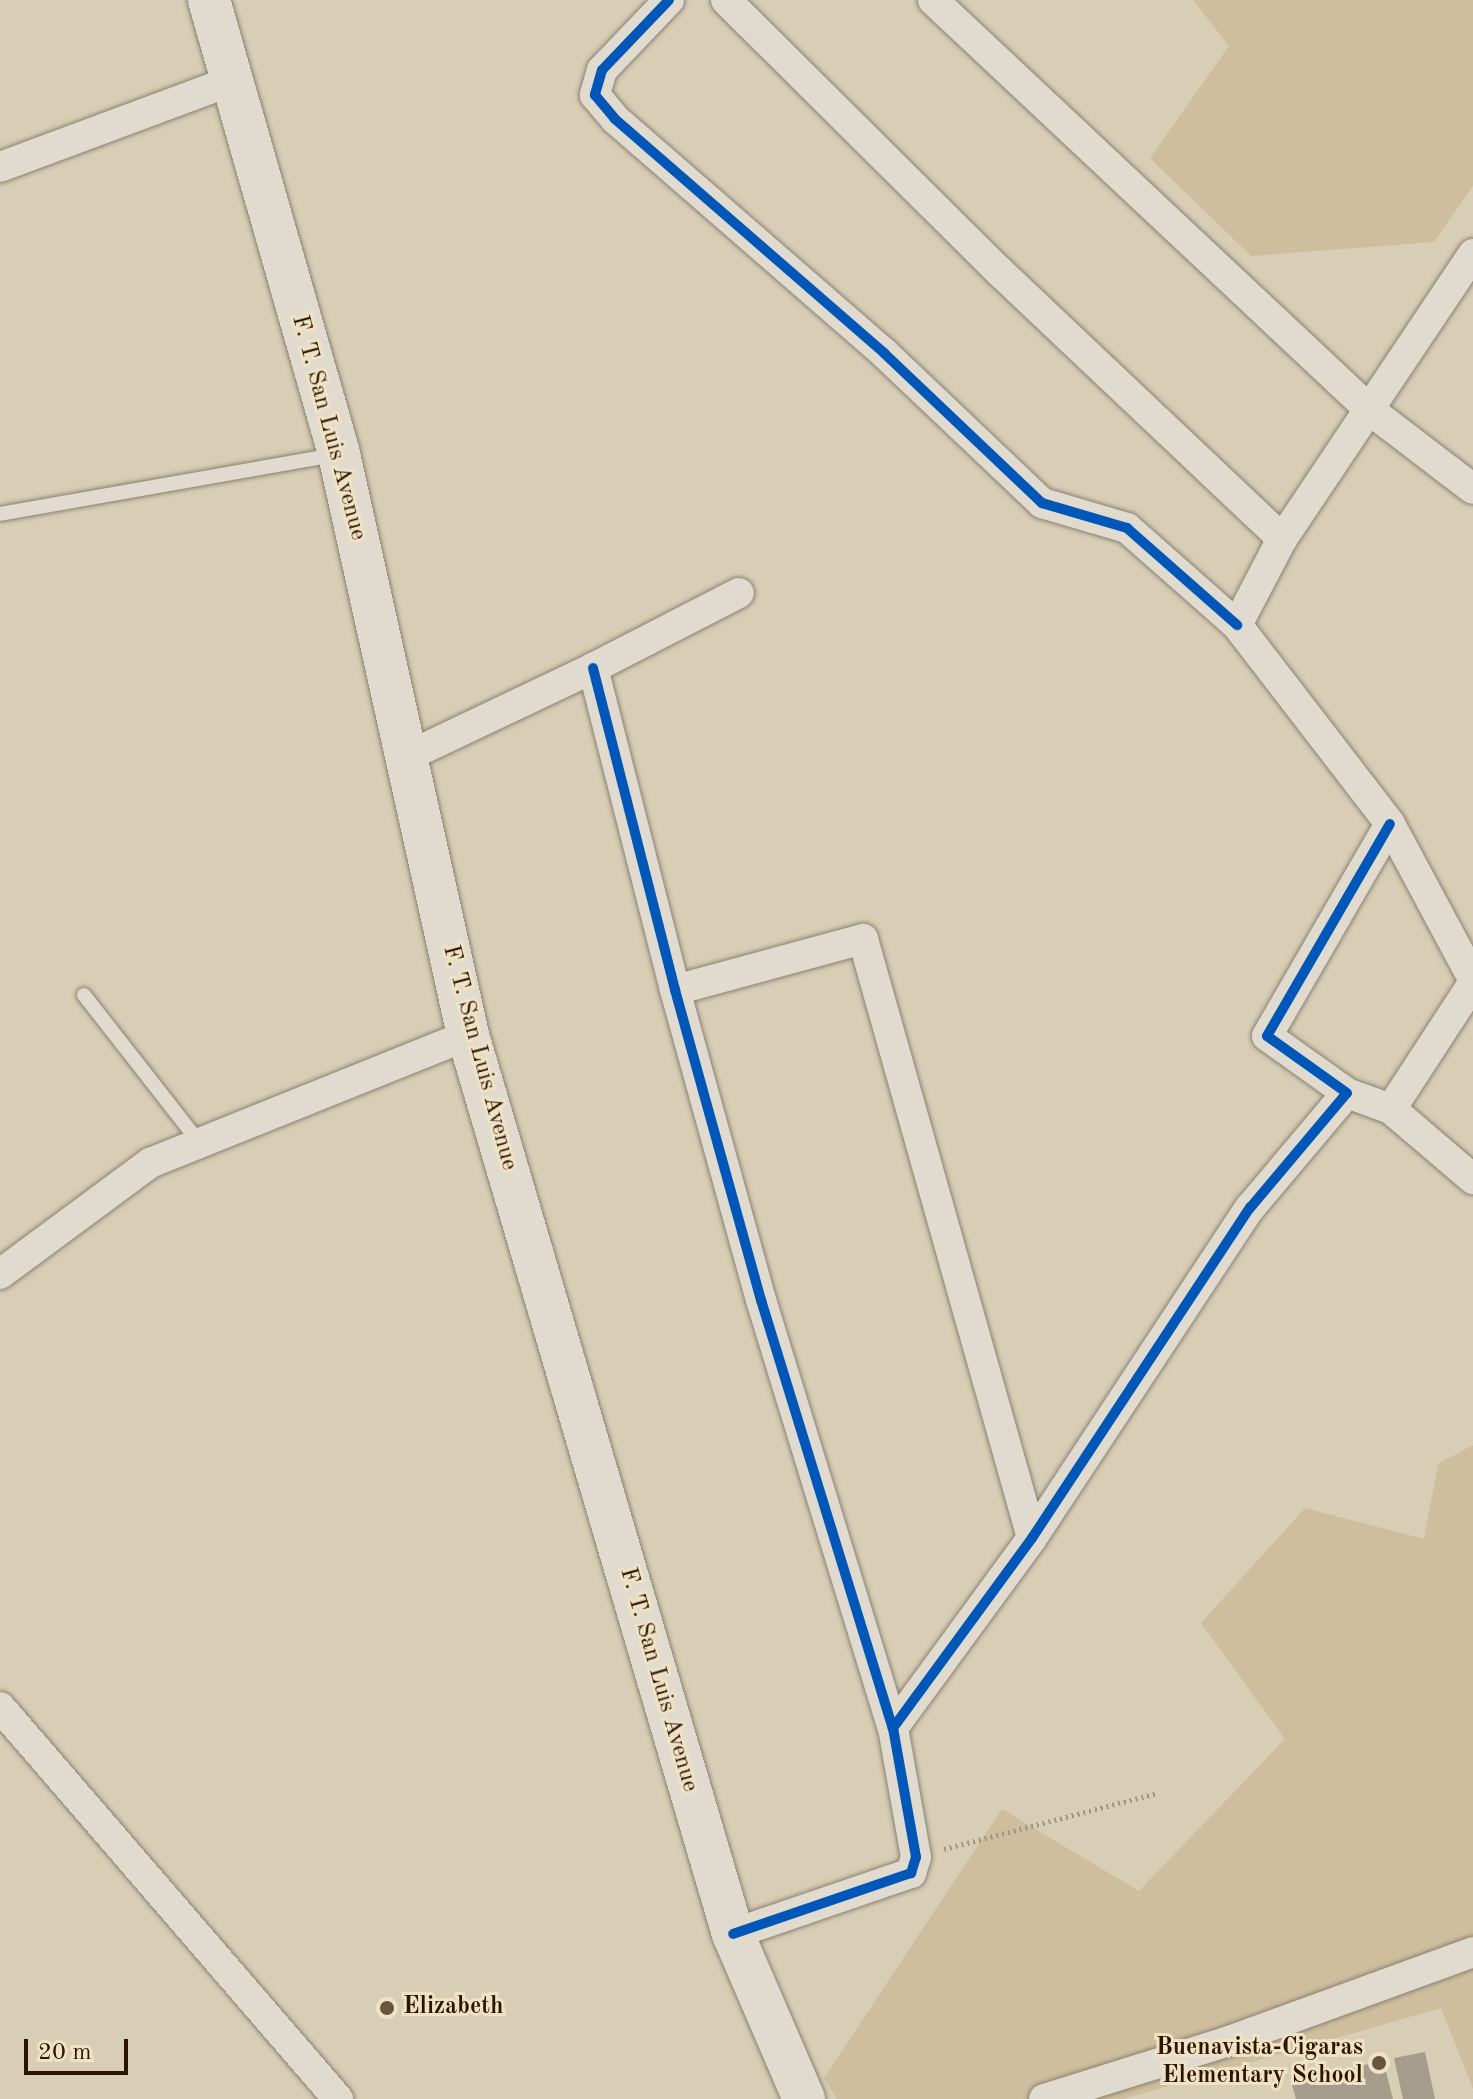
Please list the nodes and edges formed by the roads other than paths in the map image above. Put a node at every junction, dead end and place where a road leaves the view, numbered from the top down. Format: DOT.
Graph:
graph roads {
  1 [pos="209,0"];
  2 [pos="669,0"];
  3 [pos="726,0"];
  4 [pos="933,0"];
  5 [pos="231,81"];
  6 [pos="0,167"];
  7 [pos="1473,254"];
  8 [pos="1371,411"];
  9 [pos="339,454"];
  10 [pos="1473,489"];
  11 [pos="0,514"];
  12 [pos="1282,539"];
  13 [pos="739,593"];
  14 [pos="1237,625"];
  15 [pos="593,668"];
  16 [pos="408,756"];
  17 [pos="1390,824"];
  18 [pos="1473,981"];
  19 [pos="675,990"];
  20 [pos="84,995"];
  21 [pos="468,1035"];
  22 [pos="1347,1093"];
  23 [pos="1391,1109"];
  24 [pos="198,1141"];
  25 [pos="1473,1179"];
  26 [pos="0,1274"];
  27 [pos="1032,1538"];
  28 [pos="0,1707"];
  29 [pos="893,1728"];
  30 [pos="733,1934"];
  31 [pos="1473,1952"];
  32 [pos="338,2099"];
  33 [pos="804,2099"];
  34 [pos="1044,2099"];
  1 -- 5 [label="main road, F. T. San Luis Avenue"];
  2 -- 14 [label="street"];
  3 -- 12 [label="street"];
  4 -- 8 [label="street"];
  5 -- 6 [label="street"];
  5 -- 9 [label="main road, F. T. San Luis Avenue"];
  7 -- 8 [label="street"];
  8 -- 10 [label="street"];
  8 -- 12 [label="street"];
  9 -- 11 [label="lane"];
  9 -- 16 [label="main road, F. T. San Luis Avenue"];
  12 -- 14 [label="street"];
  13 -- 15 [label="street"];
  14 -- 17 [label="street"];
  15 -- 16 [label="street"];
  15 -- 19 [label="street"];
  16 -- 21 [label="main road, F. T. San Luis Avenue"];
  17 -- 18 [label="street"];
  17 -- 22 [label="street"];
  18 -- 23 [label="street"];
  19 -- 27 [label="street"];
  19 -- 29 [label="street"];
  20 -- 24 [label="lane"];
  21 -- 24 [label="street"];
  21 -- 30 [label="main road, F. T. San Luis Avenue"];
  22 -- 23 [label="street"];
  22 -- 27 [label="street"];
  23 -- 25 [label="street"];
  24 -- 26 [label="street"];
  27 -- 29 [label="street"];
  28 -- 32 [label="street"];
  29 -- 30 [label="street"];
  30 -- 33 [label="main road, F. T. San Luis Avenue"];
  31 -- 34 [label="street"];
}
